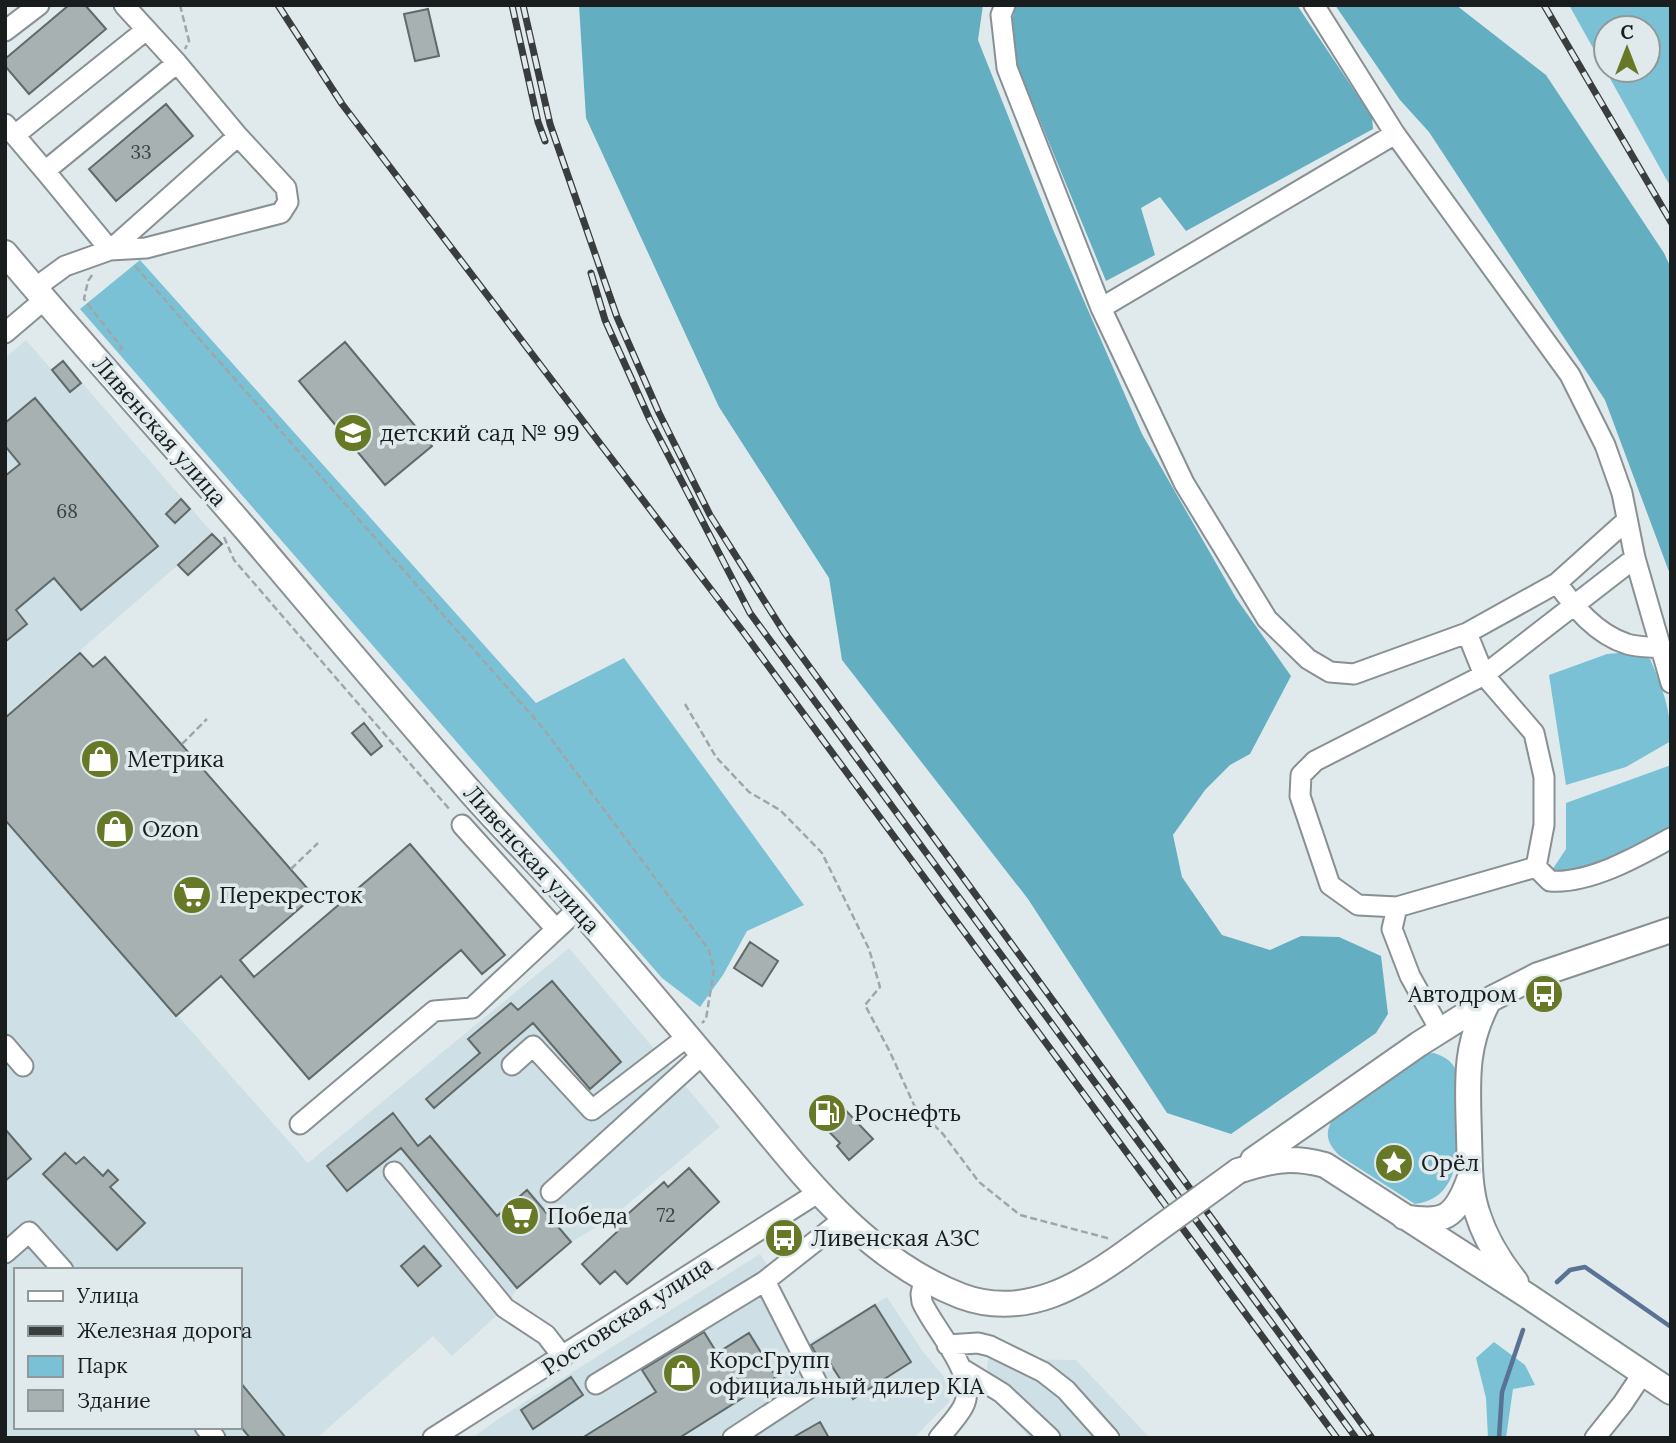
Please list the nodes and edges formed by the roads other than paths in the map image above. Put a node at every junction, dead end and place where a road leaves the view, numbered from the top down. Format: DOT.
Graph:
graph roads {
  1 [pos="39,5"];
  2 [pos="124,5"];
  3 [pos="1005,5"];
  4 [pos="1314,5"];
  5 [pos="146,30"];
  6 [pos="5,31"];
  7 [pos="177,63"];
  8 [pos="10,130"];
  9 [pos="1395,134"];
  10 [pos="238,136"];
  11 [pos="45,171"];
  12 [pos="110,250"];
  13 [pos="5,253"];
  14 [pos="40,293"];
  15 [pos="1101,308"];
  16 [pos="5,332"];
  17 [pos="1626,521"];
  18 [pos="1635,558"];
  19 [pos="1556,583"];
  20 [pos="1574,607"];
  21 [pos="1467,633"];
  22 [pos="1661,648"];
  23 [pos="1484,675"];
  24 [pos="1671,682"];
  25 [pos="462,825"];
  26 [pos="1671,838"];
  27 [pos="1536,867"];
  28 [pos="1397,907"];
  29 [pos="579,909"];
  30 [pos="556,929"];
  31 [pos="1671,930"];
  32 [pos="1489,1000"];
  33 [pos="1440,1030"];
  34 [pos="1419,1044"];
  35 [pos="5,1045"];
  36 [pos="695,1046"];
  37 [pos="512,1065"];
  38 [pos="23,1066"];
  39 [pos="1467,1068"];
  40 [pos="1314,1118"];
  41 [pos="300,1124"];
  42 [pos="1325,1165"];
  43 [pos="1238,1171"];
  44 [pos="394,1172"];
  45 [pos="1469,1180"];
  46 [pos="551,1192"];
  47 [pos="819,1192"];
  48 [pos="1402,1217"];
  49 [pos="845,1218"];
  50 [pos="5,1253"];
  51 [pos="61,1268"];
  52 [pos="924,1280"];
  53 [pos="765,1281"];
  54 [pos="1528,1296"];
  55 [pos="947,1345"];
  56 [pos="563,1357"];
  57 [pos="961,1368"];
  58 [pos="1643,1373"];
  59 [pos="596,1384"];
  60 [pos="1671,1392"];
  61 [pos="433,1438"];
  62 [pos="733,1438"];
  63 [pos="939,1438"];
  64 [pos="1051,1438"];
  65 [pos="1109,1438"];
  66 [pos="1595,1438"];
  1 -- 6 [label="street"];
  2 -- 5 [label="street"];
  3 -- 15 [label="street"];
  4 -- 9 [label="street"];
  5 -- 7 [label="street"];
  5 -- 8 [label="street"];
  7 -- 10 [label="street"];
  7 -- 11 [label="street"];
  8 -- 11 [label="street"];
  9 -- 15 [label="street"];
  9 -- 17 [label="street"];
  10 -- 12 [label="street"];
  10 -- 12 [label="street"];
  11 -- 12 [label="street"];
  12 -- 14 [label="street"];
  13 -- 14 [label="main road, Ливенская улица"];
  14 -- 16 [label="street"];
  14 -- 29 [label="main road, Ливенская улица"];
  15 -- 21 [label="street"];
  17 -- 18 [label="street"];
  17 -- 19 [label="street"];
  18 -- 20 [label="street"];
  18 -- 22 [label="street"];
  19 -- 20 [label="street"];
  19 -- 21 [label="street"];
  20 -- 22 [label="street"];
  20 -- 23 [label="street"];
  21 -- 23 [label="street"];
  22 -- 24 [label="street"];
  23 -- 27 [label="street"];
  23 -- 28 [label="street"];
  25 -- 30 [label="street"];
  26 -- 27 [label="street"];
  27 -- 28 [label="street"];
  28 -- 33 [label="street"];
  29 -- 30 [label="street"];
  29 -- 36 [label="main road, Ливенская улица"];
  30 -- 41 [label="street"];
  31 -- 32 [label="main road"];
  32 -- 33 [label="main road"];
  32 -- 39 [label="main road"];
  33 -- 34 [label="main road"];
  34 -- 39 [label="main road"];
  34 -- 40 [label="main road"];
  35 -- 38 [label="street"];
  36 -- 37 [label="street"];
  36 -- 46 [label="street"];
  36 -- 47 [label="main road, Ливенская улица"];
  39 -- 45 [label="main road"];
  40 -- 42 [label="main road"];
  40 -- 43 [label="main road, Ливенская улица"];
  42 -- 43 [label="main road"];
  42 -- 48 [label="main road"];
  43 -- 52 [label="main road, Ливенская улица, bridge"];
  44 -- 56 [label="street"];
  45 -- 48 [label="main road"];
  45 -- 54 [label="main road"];
  47 -- 49 [label="main road, Ливенская улица"];
  47 -- 56 [label="street, Ростовская улица"];
  48 -- 54 [label="main road"];
  49 -- 52 [label="main road, Ливенская улица"];
  49 -- 53 [label="street"];
  50 -- 51 [label="street"];
  52 -- 55 [label="street"];
  53 -- 59 [label="street"];
  53 -- 62 [label="street"];
  54 -- 58 [label="main road"];
  55 -- 57 [label="street"];
  55 -- 65 [label="street"];
  56 -- 61 [label="street, Ростовская улица"];
  57 -- 63 [label="street"];
  57 -- 64 [label="street"];
  58 -- 60 [label="main road"];
  58 -- 66 [label="street"];
}
